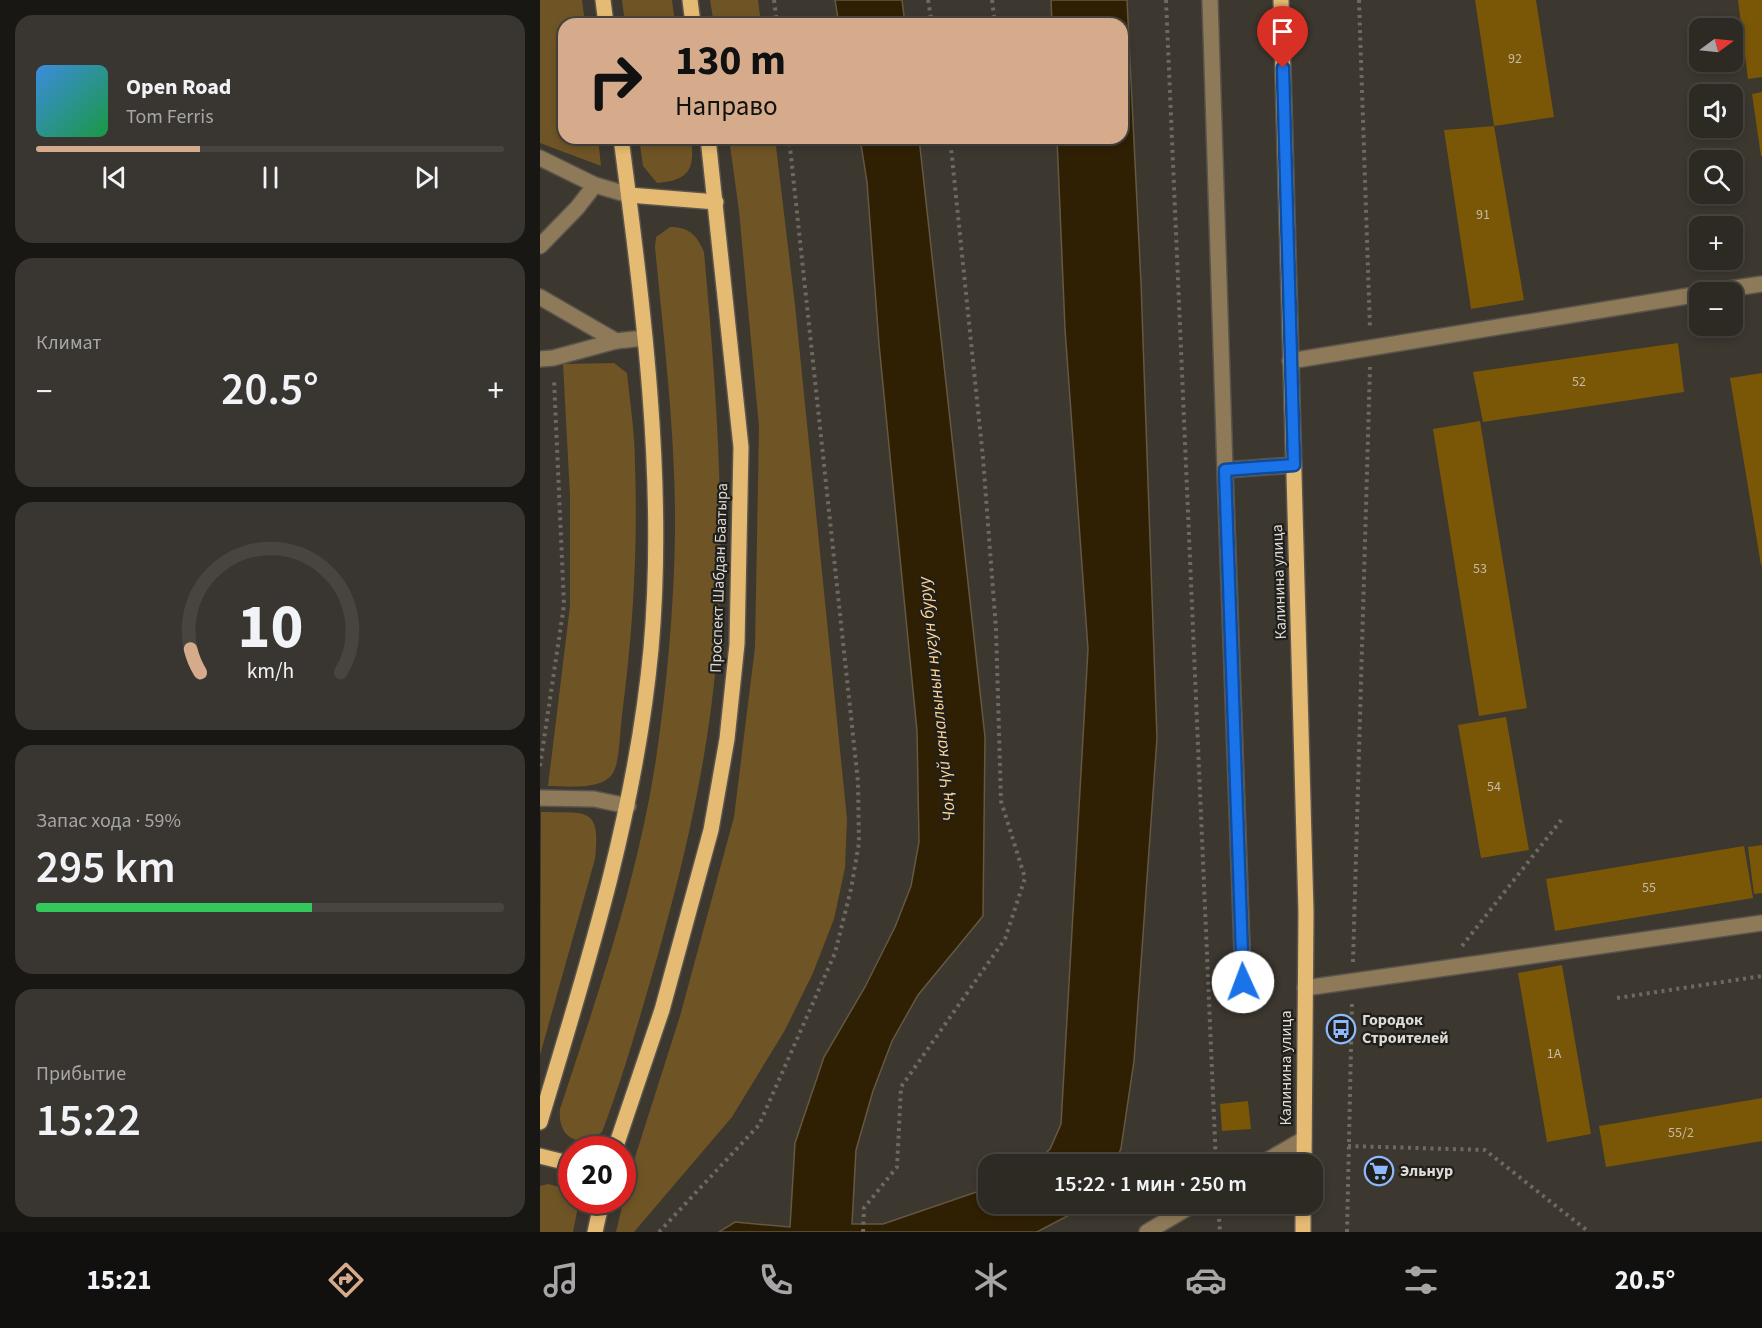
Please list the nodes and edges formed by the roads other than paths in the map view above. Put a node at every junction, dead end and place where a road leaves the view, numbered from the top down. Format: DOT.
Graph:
graph roads {
  1 [pos="603,0"];
  2 [pos="690,0"];
  3 [pos="1209,0"];
  4 [pos="1281,0"];
  5 [pos="605,18"];
  6 [pos="692,18"];
  7 [pos="622,144"];
  8 [pos="709,144"];
  9 [pos="540,158"];
  10 [pos="595,184"];
  11 [pos="629,195"];
  12 [pos="716,202"];
  13 [pos="540,246"];
  14 [pos="1762,284"];
  15 [pos="1743,287"];
  16 [pos="1689,296"];
  17 [pos="540,297"];
  18 [pos="645,338"];
  19 [pos="616,341"];
  20 [pos="547,359"];
  21 [pos="1290,361"];
  22 [pos="1294,465"];
  23 [pos="1225,470"];
  24 [pos="540,798"];
  25 [pos="628,806"];
  26 [pos="1762,924"];
  27 [pos="1305,988"];
  28 [pos="1244,1005"];
  29 [pos="540,1122"];
  30 [pos="619,1136"];
  31 [pos="1304,1139"];
  32 [pos="1279,1154"];
  33 [pos="1304,1154"];
  34 [pos="540,1156"];
  35 [pos="558,1160"];
  36 [pos="599,1214"];
  37 [pos="1177,1214"];
  38 [pos="1303,1214"];
  39 [pos="595,1232"];
  40 [pos="1147,1232"];
  41 [pos="1303,1232"];
  1 -- 5 [label="main road"];
  2 -- 6 [label="main road"];
  3 -- 23 [label="lane"];
  4 -- 21 [label="main road, Калинина улица"];
  7 -- 11 [label="main road"];
  8 -- 12 [label="main road, Проспект Шабдан Баатыра"];
  9 -- 10 [label="lane"];
  10 -- 11 [label="lane"];
  10 -- 13 [label="lane"];
  11 -- 12 [label="main road"];
  11 -- 18 [label="main road"];
  12 -- 30 [label="main road, Проспект Шабдан Баатыра"];
  14 -- 15 [label="lane"];
  16 -- 21 [label="lane"];
  17 -- 19 [label="lane"];
  18 -- 19 [label="lane"];
  18 -- 25 [label="main road"];
  19 -- 20 [label="lane"];
  21 -- 22 [label="main road, Калинина улица"];
  22 -- 23 [label="lane"];
  22 -- 27 [label="main road, Калинина улица"];
  23 -- 28 [label="lane"];
  24 -- 25 [label="lane"];
  25 -- 29 [label="main road"];
  26 -- 27 [label="lane"];
  27 -- 31 [label="main road, Калинина улица"];
  31 -- 32 [label="lane"];
  31 -- 33 [label="main road, Калинина улица"];
  34 -- 35 [label="main road"];
  36 -- 39 [label="main road"];
  37 -- 40 [label="lane"];
  38 -- 41 [label="main road"];
}
